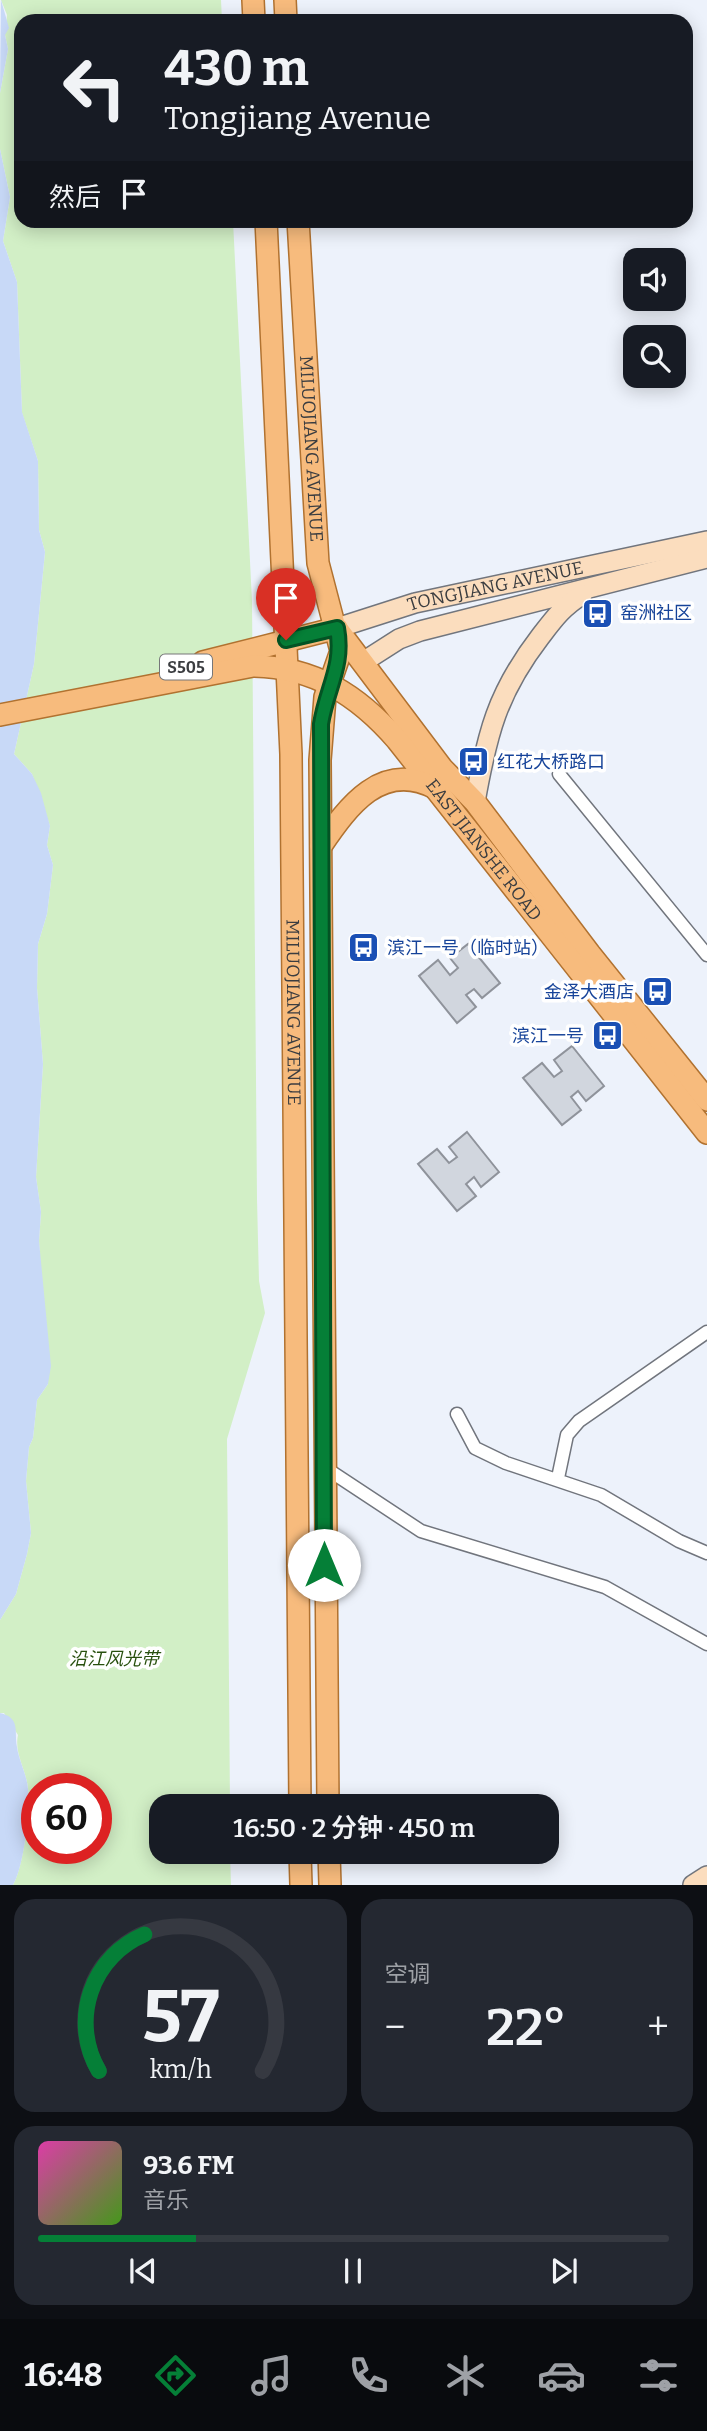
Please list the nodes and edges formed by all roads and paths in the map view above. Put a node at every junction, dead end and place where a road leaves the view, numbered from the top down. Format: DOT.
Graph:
graph roads {
  1 [pos="266,228"];
  2 [pos="298,228"];
  3 [pos="707,541"];
  4 [pos="707,558"];
  5 [pos="600,585"];
  6 [pos="337,628"];
  7 [pos="286,640"];
  8 [pos="363,662"];
  9 [pos="287,669"];
  10 [pos="331,682"];
  11 [pos="88,695"];
  12 [pos="0,709"];
  13 [pos="0,715"];
  14 [pos="559,774"];
  15 [pos="435,788"];
  16 [pos="475,802"];
  17 [pos="321,846"];
  18 [pos="707,955"];
  19 [pos="707,1100"];
  20 [pos="707,1133"];
  21 [pos="707,1332"];
  22 [pos="457,1414"];
  23 [pos="324,1467"];
  24 [pos="558,1478"];
  25 [pos="707,1553"];
  26 [pos="707,1644"];
  27 [pos="300,1794"];
  28 [pos="328,1794"];
  29 [pos="300,1864"];
  30 [pos="329,1864"];
  31 [pos="707,1876"];
  32 [pos="301,1885"];
  33 [pos="330,1885"];
  34 [pos="694,1885"];
  1 -- 7 [label="main road, MILUOJIANG AVENUE"];
  2 -- 6 [label="main road, MILUOJIANG AVENUE"];
  3 -- 6 [label="main road, TONGJIANG AVENUE"];
  4 -- 5 [label="main road, TONGJIANG AVENUE"];
  5 -- 8 [label="main road, TONGJIANG AVENUE"];
  5 -- 16 [label="main road"];
  6 -- 7 [label="main road, TONGJIANG AVENUE / S505"];
  6 -- 8 [label="main road, EAST JIANSHE ROAD"];
  6 -- 10 [label="main road, MILUOJIANG AVENUE"];
  7 -- 9 [label="main road, MILUOJIANG AVENUE"];
  7 -- 11 [label="main road, S505"];
  8 -- 10 [label="main road, TONGJIANG AVENUE"];
  8 -- 16 [label="main road, EAST JIANSHE ROAD"];
  9 -- 10 [label="main road, EAST JIANSHE ROAD"];
  9 -- 11 [label="main road, S505"];
  9 -- 27 [label="main road, MILUOJIANG AVENUE"];
  10 -- 15 [label="main road, EAST JIANSHE ROAD"];
  10 -- 17 [label="main road, MILUOJIANG AVENUE"];
  11 -- 12 [label="main road, S505"];
  11 -- 13 [label="main road, S505"];
  14 -- 18 [label="street"];
  15 -- 17 [label="main road"];
  15 -- 20 [label="main road, EAST JIANSHE ROAD"];
  16 -- 19 [label="main road, EAST JIANSHE ROAD"];
  17 -- 23 [label="main road, MILUOJIANG AVENUE"];
  21 -- 24 [label="street"];
  22 -- 24 [label="street"];
  23 -- 26 [label="street"];
  23 -- 28 [label="main road, MILUOJIANG AVENUE"];
  24 -- 25 [label="street"];
  29 -- 32 [label="main road"];
  30 -- 33 [label="main road"];
  31 -- 34 [label="main road"];
}
